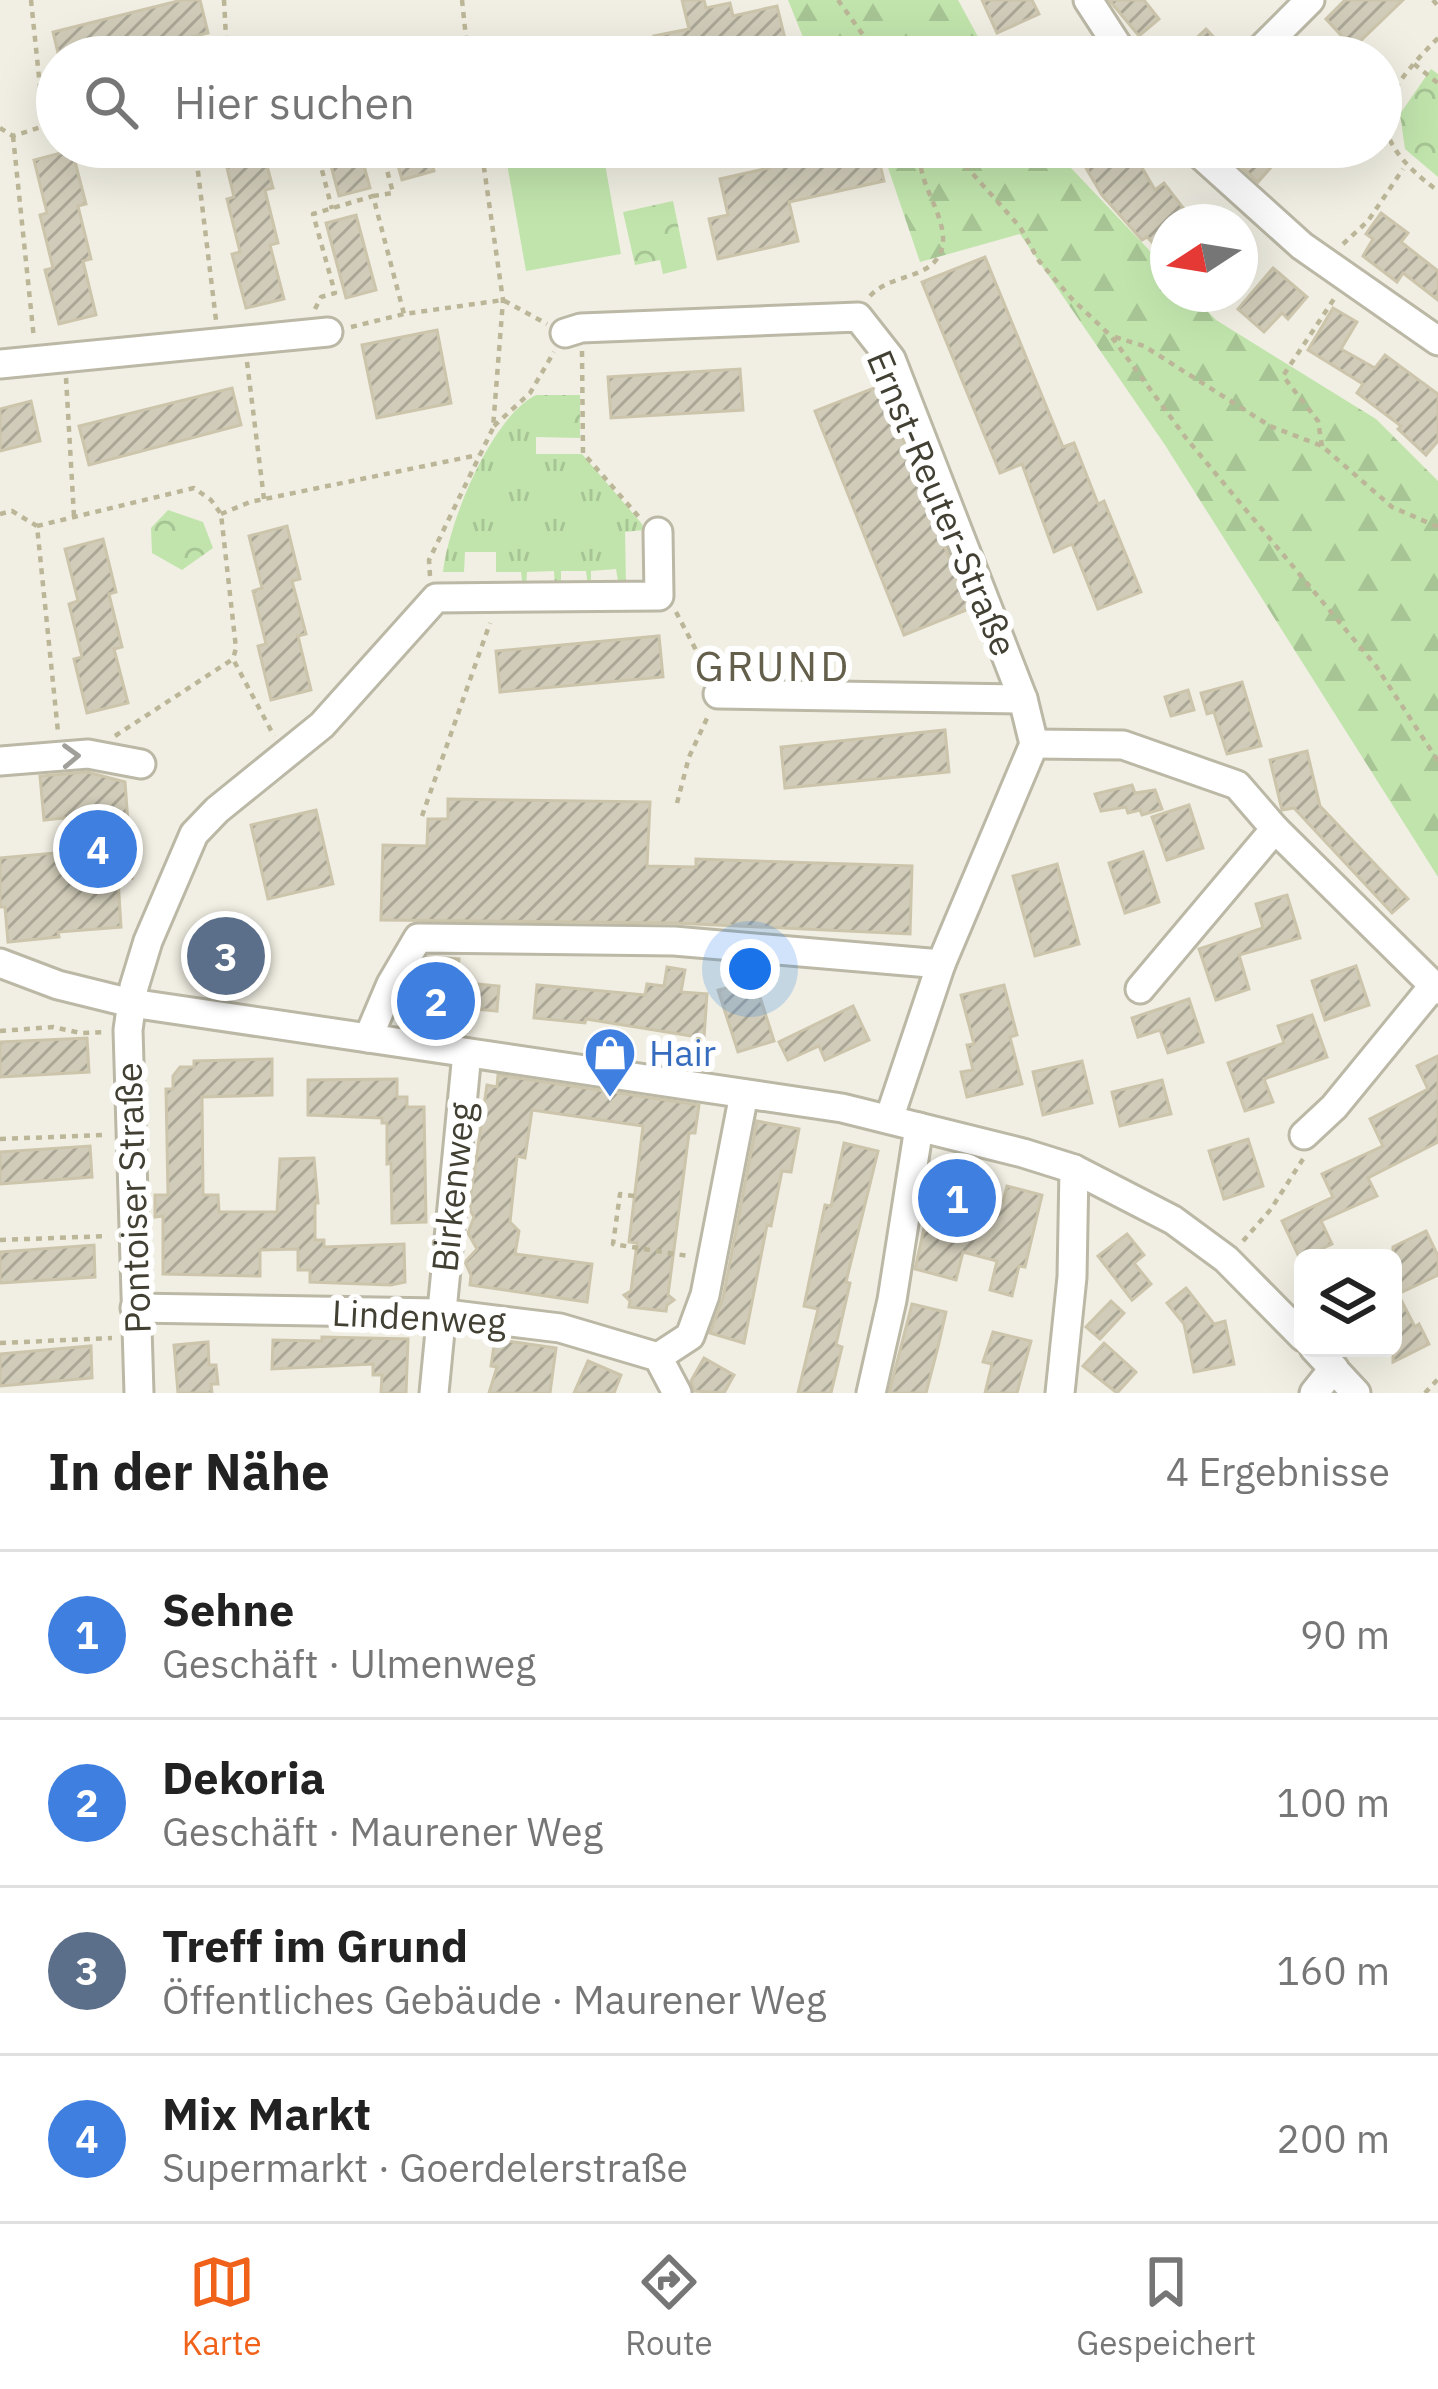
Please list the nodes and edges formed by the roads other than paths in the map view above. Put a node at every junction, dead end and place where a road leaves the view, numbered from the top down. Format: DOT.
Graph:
graph roads {
  1 [pos="1088,0"];
  2 [pos="1310,0"];
  3 [pos="1111,36"];
  4 [pos="1274,36"];
  5 [pos="1215,168"];
  6 [pos="573,330"];
  7 [pos="315,334"];
  8 [pos="1438,341"];
  9 [pos="0,364"];
  10 [pos="658,532"];
  11 [pos="718,694"];
  12 [pos="1023,698"];
  13 [pos="1034,744"];
  14 [pos="0,761"];
  15 [pos="141,764"];
  16 [pos="1275,829"];
  17 [pos="0,963"];
  18 [pos="941,964"];
  19 [pos="1140,988"];
  20 [pos="1436,988"];
  21 [pos="130,1017"];
  22 [pos="368,1038"];
  23 [pos="467,1053"];
  24 [pos="744,1094"];
  25 [pos="889,1119"];
  26 [pos="919,1127"];
  27 [pos="1304,1135"];
  28 [pos="1074,1169"];
  29 [pos="135,1308"];
  30 [pos="439,1313"];
  31 [pos="1294,1328"];
  32 [pos="658,1357"];
  33 [pos="1324,1358"];
  34 [pos="140,1393"];
  35 [pos="434,1393"];
  36 [pos="676,1393"];
  37 [pos="871,1393"];
  38 [pos="1060,1393"];
  39 [pos="1314,1393"];
  40 [pos="1356,1393"];
  1 -- 3 [label="street"];
  2 -- 4 [label="street"];
  5 -- 8 [label="street"];
  6 -- 12 [label="street, Ernst-Reuter-Straße"];
  7 -- 9 [label="street"];
  10 -- 21 [label="street, Pontoiser Straße"];
  11 -- 12 [label="street, Ernst-Reuter-Straße"];
  12 -- 13 [label="street, Ernst-Reuter-Straße"];
  13 -- 16 [label="street"];
  13 -- 18 [label="street"];
  14 -- 15 [label="street, one-way"];
  16 -- 19 [label="street"];
  16 -- 20 [label="street"];
  17 -- 21 [label="street"];
  18 -- 22 [label="street"];
  18 -- 25 [label="street"];
  20 -- 27 [label="street"];
  21 -- 22 [label="street"];
  21 -- 29 [label="street, Pontoiser Straße"];
  22 -- 23 [label="street"];
  23 -- 24 [label="street"];
  23 -- 30 [label="street, Birkenweg"];
  24 -- 25 [label="street"];
  24 -- 32 [label="street"];
  25 -- 26 [label="street"];
  26 -- 28 [label="street"];
  26 -- 37 [label="street"];
  28 -- 31 [label="street"];
  28 -- 38 [label="street"];
  29 -- 30 [label="street, Lindenweg"];
  29 -- 34 [label="street, Pontoiser Straße"];
  30 -- 32 [label="street, Lindenweg"];
  30 -- 35 [label="street, Birkenweg"];
  32 -- 36 [label="street"];
  33 -- 39 [label="street"];
  33 -- 40 [label="street"];
}
